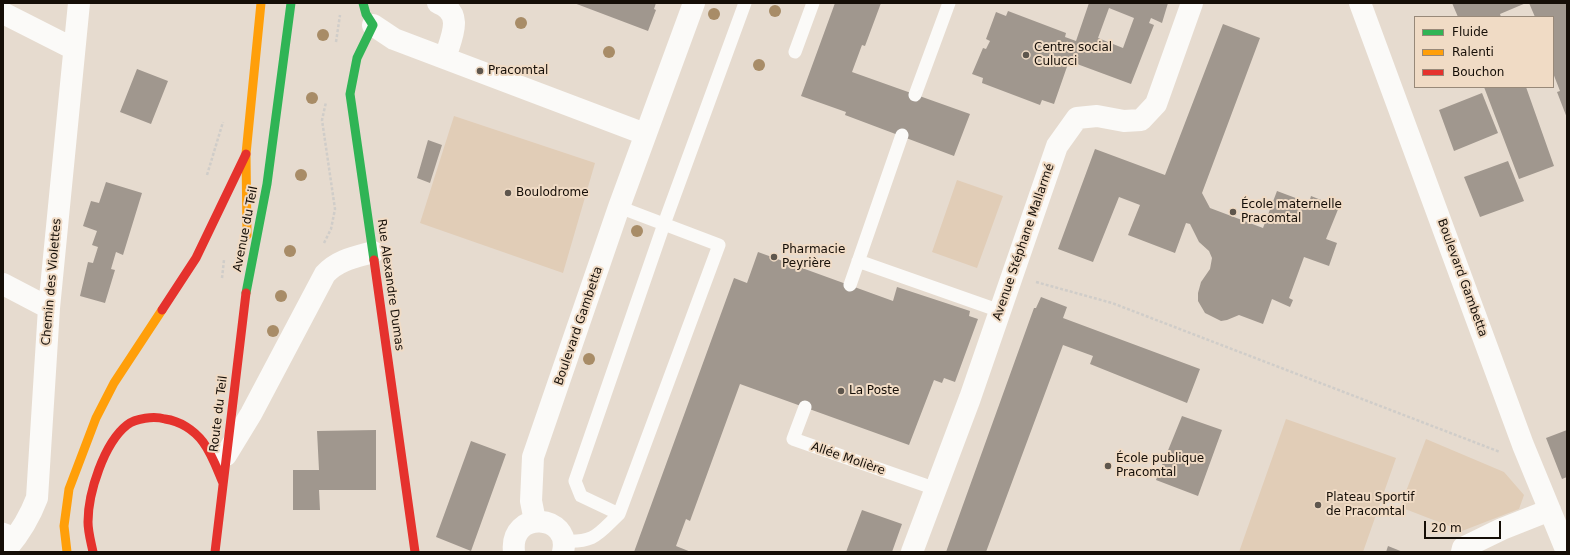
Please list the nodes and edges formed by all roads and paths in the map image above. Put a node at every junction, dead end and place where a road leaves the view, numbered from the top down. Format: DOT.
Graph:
graph roads {
  1 [pos="79,3"];
  2 [pos="261,3"];
  3 [pos="292,3"];
  4 [pos="363,3"];
  5 [pos="438,3"];
  6 [pos="694,3"];
  7 [pos="745,3"];
  8 [pos="813,3"];
  9 [pos="949,3"];
  10 [pos="1192,3"];
  11 [pos="1360,3"];
  12 [pos="3,13"];
  13 [pos="373,25"];
  14 [pos="74,49"];
  15 [pos="796,52"];
  16 [pos="445,58"];
  17 [pos="916,95"];
  18 [pos="645,134"];
  19 [pos="902,135"];
  20 [pos="246,154"];
  21 [pos="619,207"];
  22 [pos="664,224"];
  23 [pos="373,252"];
  24 [pos="858,261"];
  25 [pos="1013,275"];
  26 [pos="248,280"];
  27 [pos="3,284"];
  28 [pos="850,285"];
  29 [pos="49,308"];
  30 [pos="1000,311"];
  31 [pos="805,408"];
  32 [pos="1523,445"];
  33 [pos="226,455"];
  34 [pos="222,482"];
  35 [pos="936,489"];
  36 [pos="1550,510"];
  37 [pos="619,514"];
  38 [pos="535,521"];
  39 [pos="11,532"];
  40 [pos="563,546"];
  41 [pos="4,552"];
  42 [pos="67,552"];
  43 [pos="92,552"];
  44 [pos="215,552"];
  45 [pos="415,552"];
  46 [pos="514,552"];
  47 [pos="912,552"];
  48 [pos="1462,552"];
  49 [pos="1567,552"];
  1 -- 14 [label="street, Chemin des Violettes"];
  2 -- 20 [label="main road, Avenue du Teil"];
  3 -- 26 [label="main road, Avenue du Teil"];
  4 -- 13 [label="main road"];
  5 -- 16 [label="street"];
  6 -- 18 [label="street, Boulevard Gambetta"];
  7 -- 22 [label="lane"];
  8 -- 15 [label="lane"];
  9 -- 17 [label="lane"];
  10 -- 25 [label="street, Avenue Stéphane Mallarmé"];
  11 -- 32 [label="street, Boulevard Gambetta"];
  12 -- 14 [label="street"];
  13 -- 16 [label="street"];
  13 -- 23 [label="main road, Rue Alexandre Dumas"];
  14 -- 29 [label="street, Chemin des Violettes"];
  16 -- 18 [label="street"];
  18 -- 21 [label="street, Boulevard Gambetta"];
  19 -- 24 [label="lane"];
  20 -- 26 [label="main road, Avenue du Teil"];
  20 -- 42 [label="main road"];
  21 -- 22 [label="lane"];
  21 -- 38 [label="street, Boulevard Gambetta"];
  22 -- 37 [label="lane"];
  22 -- 37 [label="lane"];
  23 -- 33 [label="street"];
  23 -- 45 [label="main road, Rue Alexandre Dumas"];
  24 -- 28 [label="lane"];
  24 -- 30 [label="lane"];
  25 -- 30 [label="street, Avenue Stéphane Mallarmé"];
  25 -- 32 [label="path"];
  26 -- 33 [label="main road, Route du Teil"];
  27 -- 29 [label="street"];
  29 -- 39 [label="street, Chemin des Violettes"];
  30 -- 35 [label="street, Avenue Stéphane Mallarmé"];
  31 -- 35 [label="lane, Allée Molière"];
  32 -- 36 [label="street, Boulevard Gambetta"];
  33 -- 34 [label="main road, Route du Teil"];
  34 -- 43 [label="main road"];
  34 -- 44 [label="main road, Route du Teil"];
  35 -- 47 [label="street, Avenue Stéphane Mallarmé"];
  36 -- 48 [label="street"];
  36 -- 49 [label="street, Boulevard Gambetta"];
  37 -- 40 [label="lane"];
  38 -- 40 [label="street"];
  38 -- 46 [label="street"];
  39 -- 41 [label="street, Chemin des Violettes"];
}
